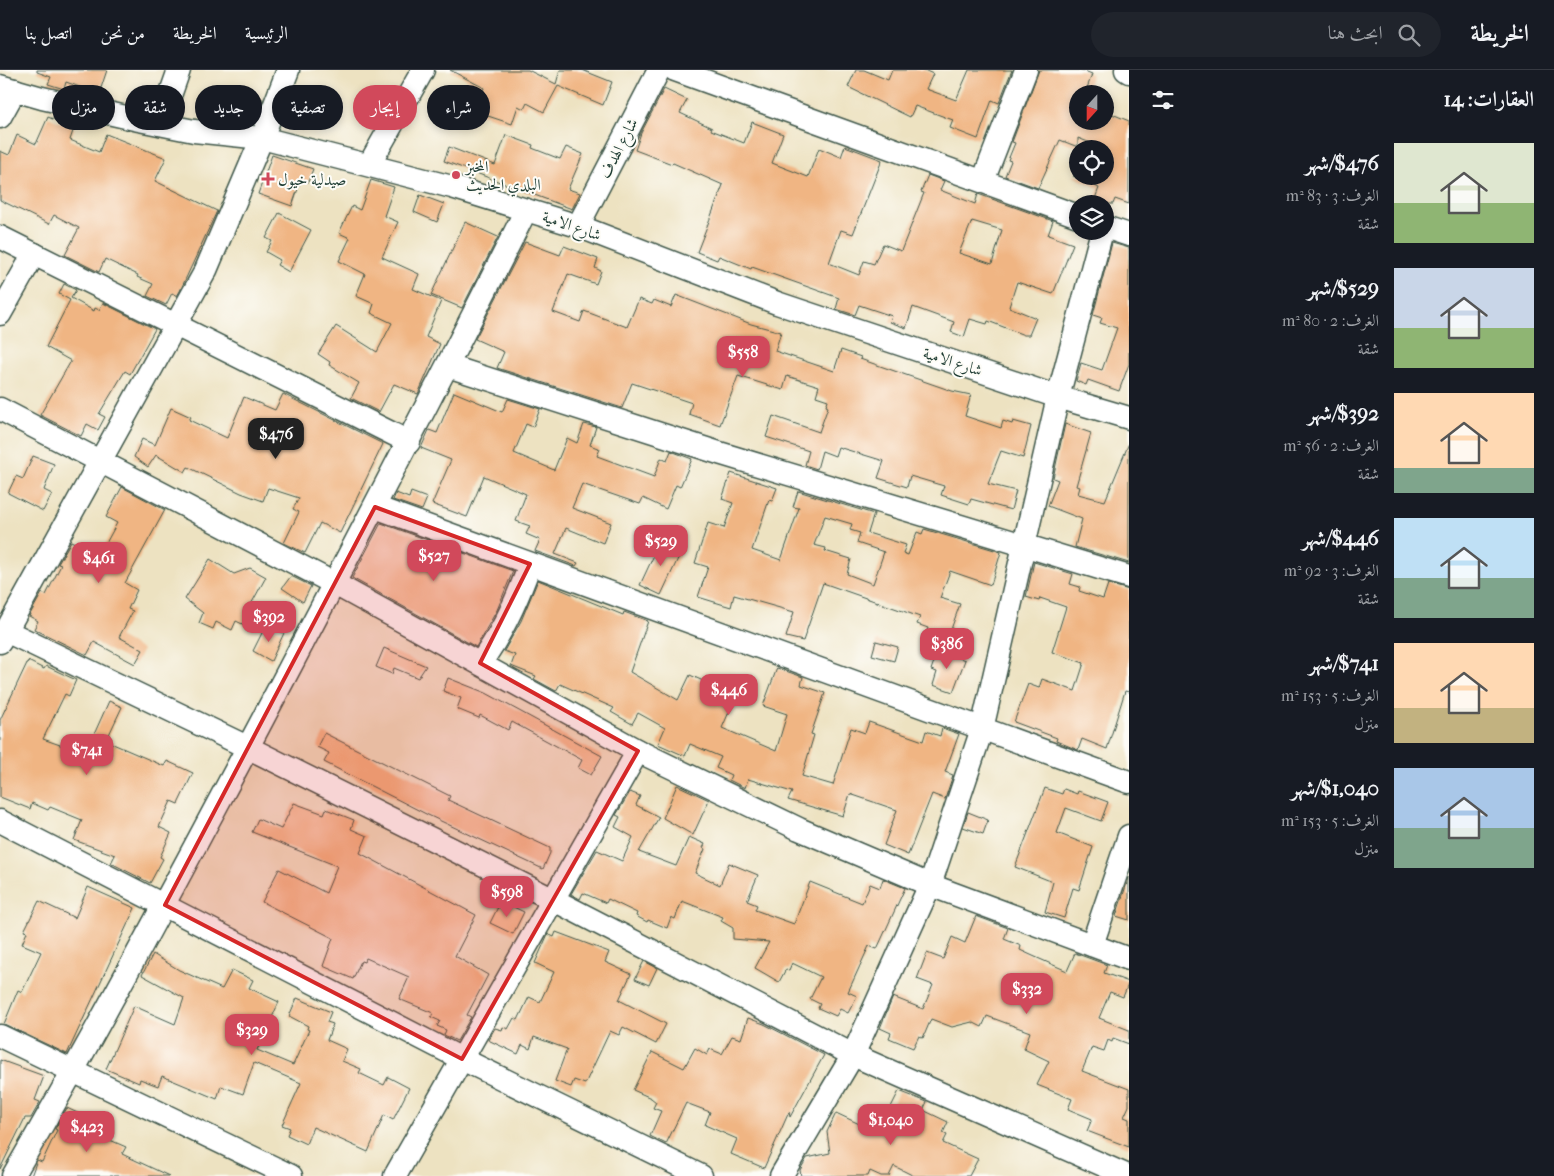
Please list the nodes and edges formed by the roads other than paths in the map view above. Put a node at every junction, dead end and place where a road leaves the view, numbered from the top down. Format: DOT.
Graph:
graph roads {
  1 [pos="179,70"];
  2 [pos="288,70"];
  3 [pos="423,70"];
  4 [pos="659,70"];
  5 [pos="675,70"];
  6 [pos="1026,70"];
  7 [pos="174,85"];
  8 [pos="7,88"];
  9 [pos="0,116"];
  10 [pos="125,117"];
  11 [pos="185,127"];
  12 [pos="262,138"];
  13 [pos="368,164"];
  14 [pos="983,181"];
  15 [pos="526,210"];
  16 [pos="1069,213"];
  17 [pos="578,226"];
  18 [pos="1114,230"];
  19 [pos="1129,235"];
  20 [pos="0,237"];
  21 [pos="1100,240"];
  22 [pos="34,254"];
  23 [pos="0,314"];
  24 [pos="176,324"];
  25 [pos="448,366"];
  26 [pos="1058,397"];
  27 [pos="0,409"];
  28 [pos="1129,418"];
  29 [pos="409,442"];
  30 [pos="99,461"];
  31 [pos="374,508"];
  32 [pos="1024,547"];
  33 [pos="530,564"];
  34 [pos="1129,577"];
  35 [pos="335,584"];
  36 [pos="5,623"];
  37 [pos="480,663"];
  38 [pos="982,728"];
  39 [pos="247,748"];
  40 [pos="638,750"];
  41 [pos="1129,782"];
  42 [pos="0,821"];
  43 [pos="1129,836"];
  44 [pos="930,885"];
  45 [pos="552,899"];
  46 [pos="165,905"];
  47 [pos="1092,944"];
  48 [pos="1129,959"];
  49 [pos="0,1036"];
  50 [pos="853,1055"];
  51 [pos="462,1059"];
  52 [pos="73,1072"];
  53 [pos="13,1176"];
  54 [pos="291,1176"];
  55 [pos="395,1176"];
  56 [pos="701,1176"];
  57 [pos="781,1176"];
  58 [pos="1128,1176"];
  1 -- 7 [label="street"];
  2 -- 12 [label="street"];
  3 -- 13 [label="street"];
  4 -- 17 [label="street, شارع الهدف"];
  5 -- 14 [label="street"];
  6 -- 14 [label="street"];
  8 -- 9 [label="street"];
  8 -- 10 [label="street, شارع الامية"];
  11 -- 12 [label="street, شارع الامية"];
  12 -- 13 [label="street, شارع الامية"];
  12 -- 24 [label="street"];
  13 -- 15 [label="street, شارع الامية"];
  14 -- 16 [label="street"];
  15 -- 17 [label="street, شارع الامية"];
  15 -- 25 [label="street"];
  17 -- 26 [label="street, شارع الامية"];
  18 -- 19 [label="street"];
  20 -- 22 [label="street"];
  21 -- 26 [label="street"];
  22 -- 23 [label="street"];
  22 -- 24 [label="street"];
  24 -- 29 [label="street"];
  24 -- 30 [label="street"];
  25 -- 29 [label="street"];
  25 -- 32 [label="street"];
  26 -- 28 [label="street, شارع الامية"];
  26 -- 32 [label="street"];
  27 -- 30 [label="street"];
  29 -- 31 [label="street"];
  30 -- 35 [label="street"];
  30 -- 36 [label="street"];
  31 -- 33 [label="street"];
  31 -- 35 [label="street"];
  32 -- 34 [label="street"];
  32 -- 38 [label="street"];
  33 -- 37 [label="street"];
  33 -- 38 [label="street"];
  35 -- 37 [label="street"];
  35 -- 39 [label="street"];
  36 -- 39 [label="street"];
  37 -- 40 [label="street"];
  38 -- 41 [label="street"];
  38 -- 44 [label="street"];
  39 -- 45 [label="street"];
  39 -- 46 [label="street"];
  40 -- 44 [label="street"];
  40 -- 45 [label="street"];
  42 -- 46 [label="street"];
  43 -- 47 [label="street"];
  44 -- 47 [label="street"];
  44 -- 50 [label="street"];
  45 -- 50 [label="street"];
  45 -- 51 [label="street"];
  46 -- 51 [label="street"];
  46 -- 52 [label="street"];
  47 -- 48 [label="street"];
  49 -- 52 [label="street"];
  50 -- 57 [label="street"];
  50 -- 58 [label="street"];
  51 -- 55 [label="street"];
  51 -- 56 [label="street"];
  52 -- 53 [label="street"];
  52 -- 54 [label="street"];
}
